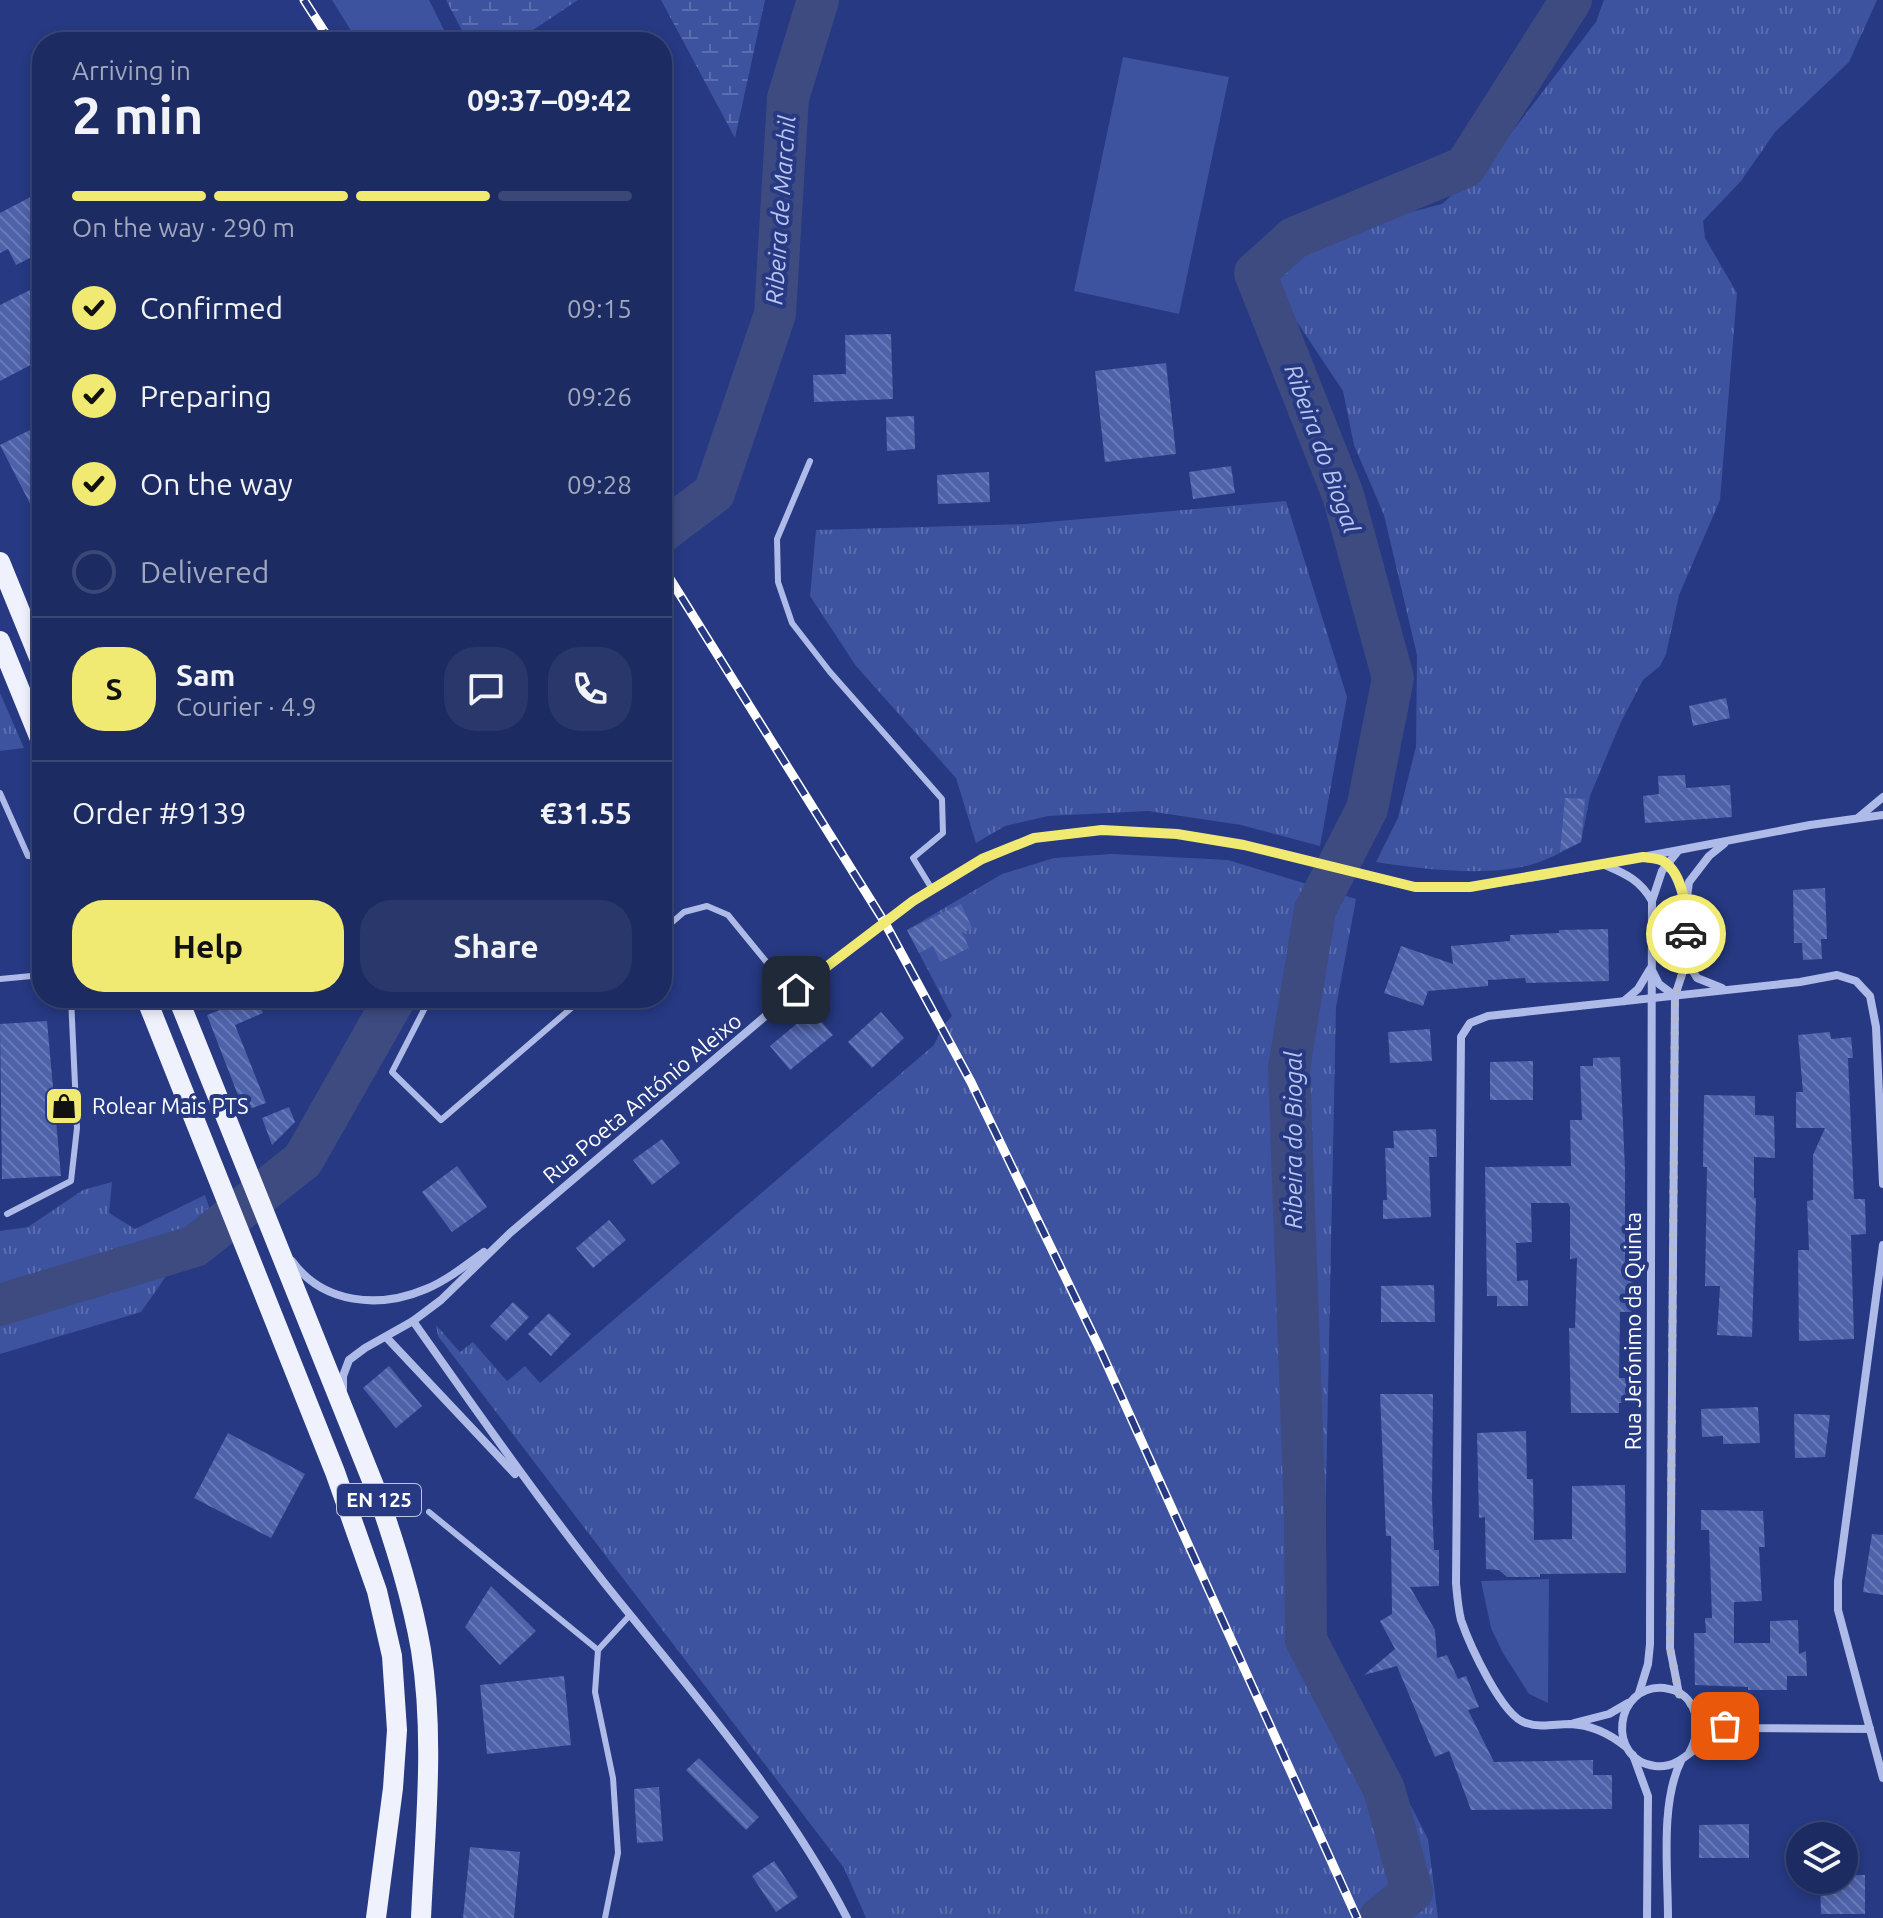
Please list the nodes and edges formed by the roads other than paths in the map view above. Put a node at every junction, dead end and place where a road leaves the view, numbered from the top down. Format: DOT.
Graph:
graph roads {
  1 [pos="810,461"];
  2 [pos="0,562"];
  3 [pos="32,640"];
  4 [pos="0,641"];
  5 [pos="32,719"];
  6 [pos="0,793"];
  7 [pos="1883,797"];
  8 [pos="1883,815"];
  9 [pos="1858,817"];
  10 [pos="1727,841"];
  11 [pos="1679,851"];
  12 [pos="32,856"];
  13 [pos="1643,857"];
  14 [pos="1604,864"];
  15 [pos="1667,865"];
  16 [pos="932,889"];
  17 [pos="1652,901"];
  18 [pos="1686,905"];
  19 [pos="672,922"];
  20 [pos="1685,958"];
  21 [pos="1651,968"];
  22 [pos="32,976"];
  23 [pos="0,979"];
  24 [pos="796,990"];
  25 [pos="1730,990"];
  26 [pos="1675,996"];
  27 [pos="1651,998"];
  28 [pos="1624,1001"];
  29 [pos="71,1008"];
  30 [pos="150,1008"];
  31 [pos="182,1008"];
  32 [pos="425,1008"];
  33 [pos="571,1008"];
  34 [pos="1883,1184"];
  35 [pos="7,1214"];
  36 [pos="510,1233"];
  37 [pos="274,1236"];
  38 [pos="1883,1245"];
  39 [pos="413,1321"];
  40 [pos="386,1337"];
  41 [pos="342,1406"];
  42 [pos="540,1501"];
  43 [pos="429,1512"];
  44 [pos="630,1615"];
  45 [pos="598,1650"];
  46 [pos="1639,1693"];
  47 [pos="1679,1694"];
  48 [pos="1629,1702"];
  49 [pos="1696,1711"];
  50 [pos="1569,1724"];
  51 [pos="1744,1728"];
  52 [pos="1870,1729"];
  53 [pos="1629,1751"];
  54 [pos="1689,1753"];
  55 [pos="1682,1760"];
  56 [pos="1883,1778"];
  57 [pos="376,1918"];
  58 [pos="421,1918"];
  59 [pos="605,1918"];
  60 [pos="847,1918"];
  61 [pos="1647,1918"];
  62 [pos="1668,1918"];
  1 -- 16 [label="lane"];
  2 -- 3 [label="main road"];
  4 -- 5 [label="main road"];
  6 -- 12 [label="lane"];
  7 -- 9 [label="street, Rua Poeta António Aleixo"];
  8 -- 9 [label="street"];
  9 -- 10 [label="street, Rua Poeta António Aleixo"];
  10 -- 11 [label="street, Rua Poeta António Aleixo"];
  10 -- 18 [label="street, Rua Jerónimo da Quinta"];
  11 -- 13 [label="street, Rua Poeta António Aleixo"];
  11 -- 15 [label="street, Rua Jerónimo da Quinta"];
  13 -- 14 [label="street, Rua Poeta António Aleixo"];
  13 -- 15 [label="street"];
  14 -- 16 [label="street, Rua Poeta António Aleixo"];
  14 -- 17 [label="street"];
  15 -- 17 [label="street, Rua Jerónimo da Quinta"];
  15 -- 18 [label="street, Rua Jerónimo da Quinta"];
  16 -- 24 [label="street, Rua Poeta António Aleixo"];
  17 -- 21 [label="street, Rua Jerónimo da Quinta"];
  18 -- 20 [label="street, Rua Jerónimo da Quinta"];
  19 -- 24 [label="lane"];
  20 -- 25 [label="street"];
  20 -- 26 [label="street, Rua Jerónimo da Quinta"];
  21 -- 26 [label="street"];
  21 -- 27 [label="street, Rua Jerónimo da Quinta"];
  21 -- 28 [label="street"];
  22 -- 23 [label="lane"];
  24 -- 36 [label="street, Rua Poeta António Aleixo"];
  25 -- 26 [label="street"];
  25 -- 34 [label="street"];
  26 -- 27 [label="street"];
  26 -- 47 [label="street, Rua Jerónimo da Quinta"];
  27 -- 28 [label="street"];
  27 -- 46 [label="street, Rua Jerónimo da Quinta"];
  28 -- 50 [label="street"];
  29 -- 35 [label="lane"];
  30 -- 57 [label="main road"];
  31 -- 37 [label="main road"];
  32 -- 33 [label="lane"];
  36 -- 37 [label="street, Rua Poeta António Aleixo"];
  36 -- 39 [label="street, Rua Poeta António Aleixo"];
  37 -- 41 [label="main road, EN 125"];
  38 -- 52 [label="street"];
  39 -- 40 [label="street, Rua Poeta António Aleixo"];
  39 -- 42 [label="street"];
  40 -- 41 [label="street, Rua Poeta António Aleixo"];
  40 -- 42 [label="street"];
  41 -- 58 [label="main road, EN 125"];
  42 -- 44 [label="street"];
  43 -- 45 [label="lane"];
  44 -- 45 [label="lane"];
  44 -- 60 [label="street"];
  45 -- 59 [label="lane"];
  46 -- 47 [label="street"];
  46 -- 48 [label="street"];
  47 -- 49 [label="street"];
  48 -- 50 [label="street"];
  48 -- 53 [label="street"];
  49 -- 51 [label="street"];
  49 -- 54 [label="street"];
  50 -- 53 [label="street"];
  51 -- 52 [label="street"];
  51 -- 54 [label="street"];
  52 -- 56 [label="street"];
  53 -- 55 [label="street"];
  53 -- 61 [label="street"];
  54 -- 55 [label="street"];
  55 -- 62 [label="street"];
}
